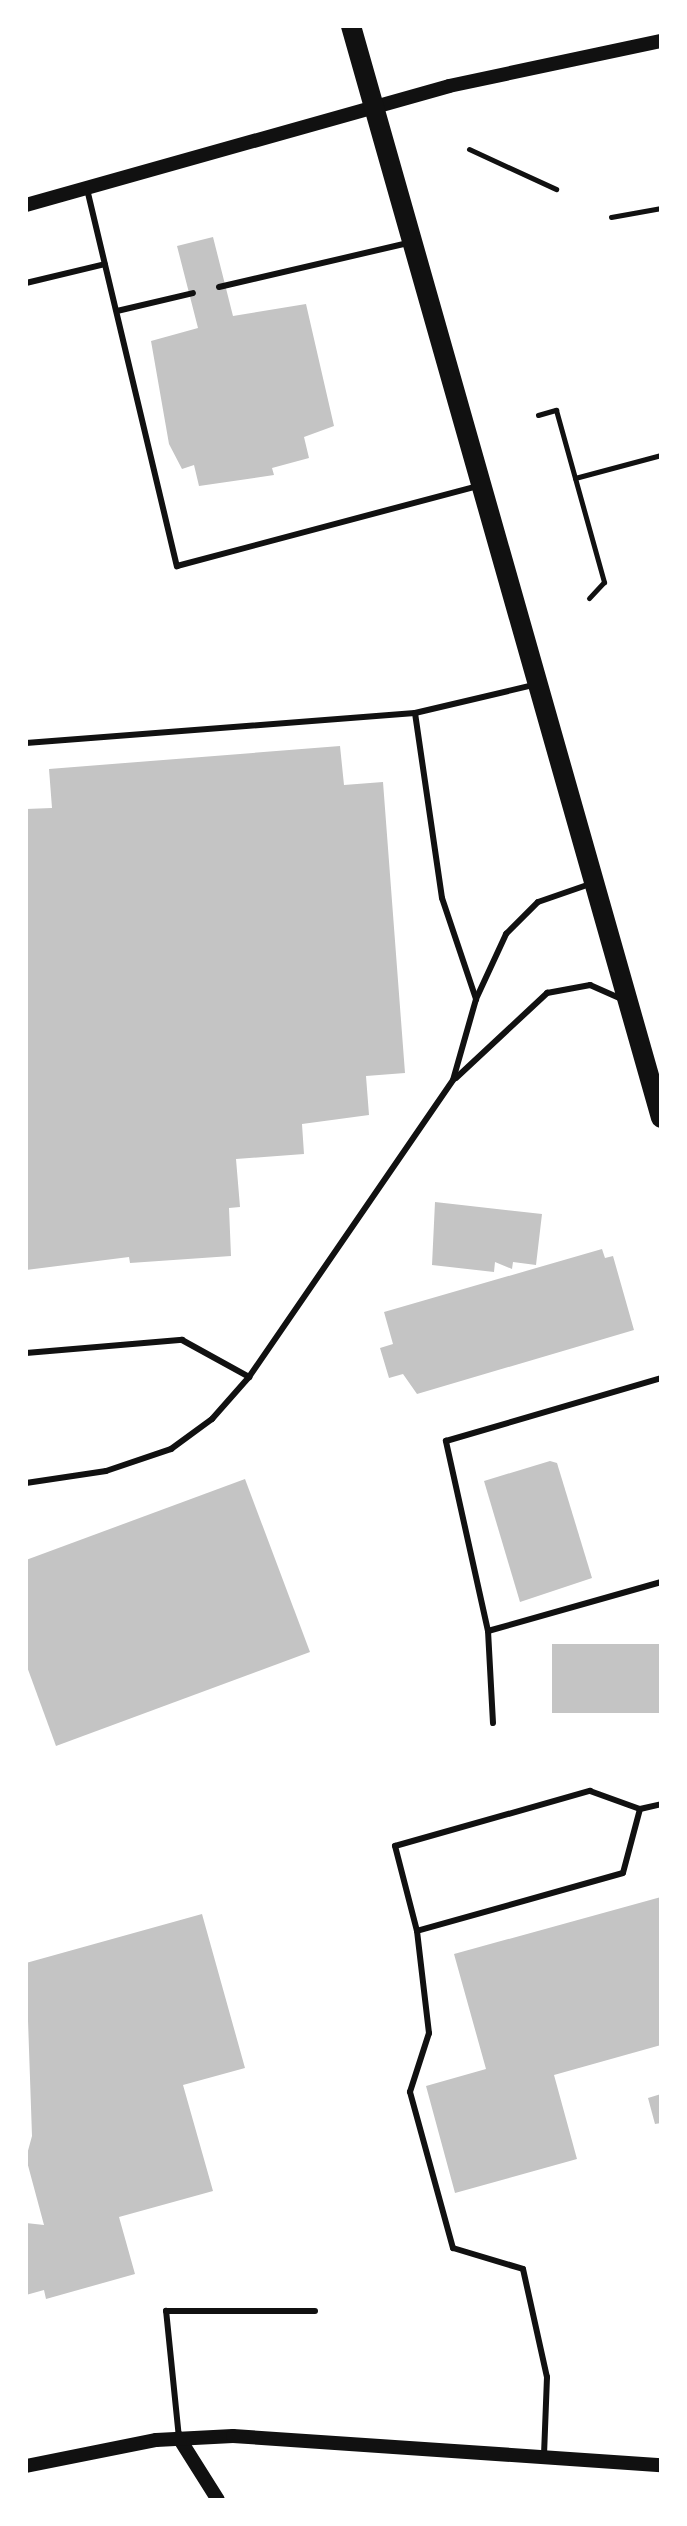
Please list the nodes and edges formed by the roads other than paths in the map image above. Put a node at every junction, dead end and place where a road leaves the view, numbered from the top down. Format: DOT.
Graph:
graph roads {
  1 [pos="351,26"];
  2 [pos="661,41"];
  3 [pos="371,106"];
  4 [pos="87,189"];
  5 [pos="26,205"];
  6 [pos="411,242"];
  7 [pos="105,264"];
  8 [pos="26,283"];
  9 [pos="219,287"];
  10 [pos="193,293"];
  11 [pos="117,311"];
  12 [pos="480,485"];
  13 [pos="537,684"];
  14 [pos="415,713"];
  15 [pos="26,743"];
  16 [pos="594,883"];
  17 [pos="476,999"];
  18 [pos="629,1002"];
  19 [pos="655,1078"];
  20 [pos="453,1080"];
  21 [pos="661,1118"];
  22 [pos="26,1353"];
  23 [pos="249,1377"];
  24 [pos="661,1378"];
  25 [pos="26,1483"];
  26 [pos="661,1582"];
  27 [pos="488,1631"];
  28 [pos="493,1723"];
  29 [pos="661,1804"];
  30 [pos="640,1809"];
  31 [pos="417,1931"];
  32 [pos="315,2311"];
  33 [pos="179,2438"];
  34 [pos="544,2455"];
  35 [pos="661,2465"];
  36 [pos="26,2466"];
  37 [pos="218,2500"];
  1 -- 3 [label="main road"];
  2 -- 3 [label="street"];
  3 -- 4 [label="street"];
  3 -- 6 [label="main road"];
  4 -- 5 [label="street"];
  4 -- 7 [label="lane"];
  6 -- 9 [label="lane"];
  6 -- 12 [label="main road"];
  7 -- 8 [label="lane"];
  7 -- 11 [label="lane"];
  10 -- 11 [label="lane"];
  11 -- 12 [label="lane"];
  12 -- 13 [label="main road"];
  13 -- 14 [label="lane"];
  13 -- 16 [label="main road"];
  14 -- 15 [label="lane"];
  14 -- 17 [label="lane"];
  16 -- 17 [label="lane"];
  16 -- 18 [label="main road"];
  17 -- 20 [label="lane"];
  18 -- 19 [label="main road"];
  18 -- 20 [label="lane"];
  19 -- 21 [label="main road"];
  20 -- 23 [label="lane"];
  22 -- 23 [label="lane"];
  23 -- 25 [label="lane"];
  24 -- 27 [label="lane"];
  26 -- 27 [label="lane"];
  27 -- 28 [label="lane"];
  29 -- 30 [label="lane"];
  30 -- 31 [label="lane"];
  30 -- 31 [label="lane"];
  31 -- 34 [label="lane"];
  32 -- 33 [label="lane"];
  33 -- 34 [label="street"];
  33 -- 36 [label="street"];
  33 -- 37 [label="street"];
  34 -- 35 [label="street"];
}
